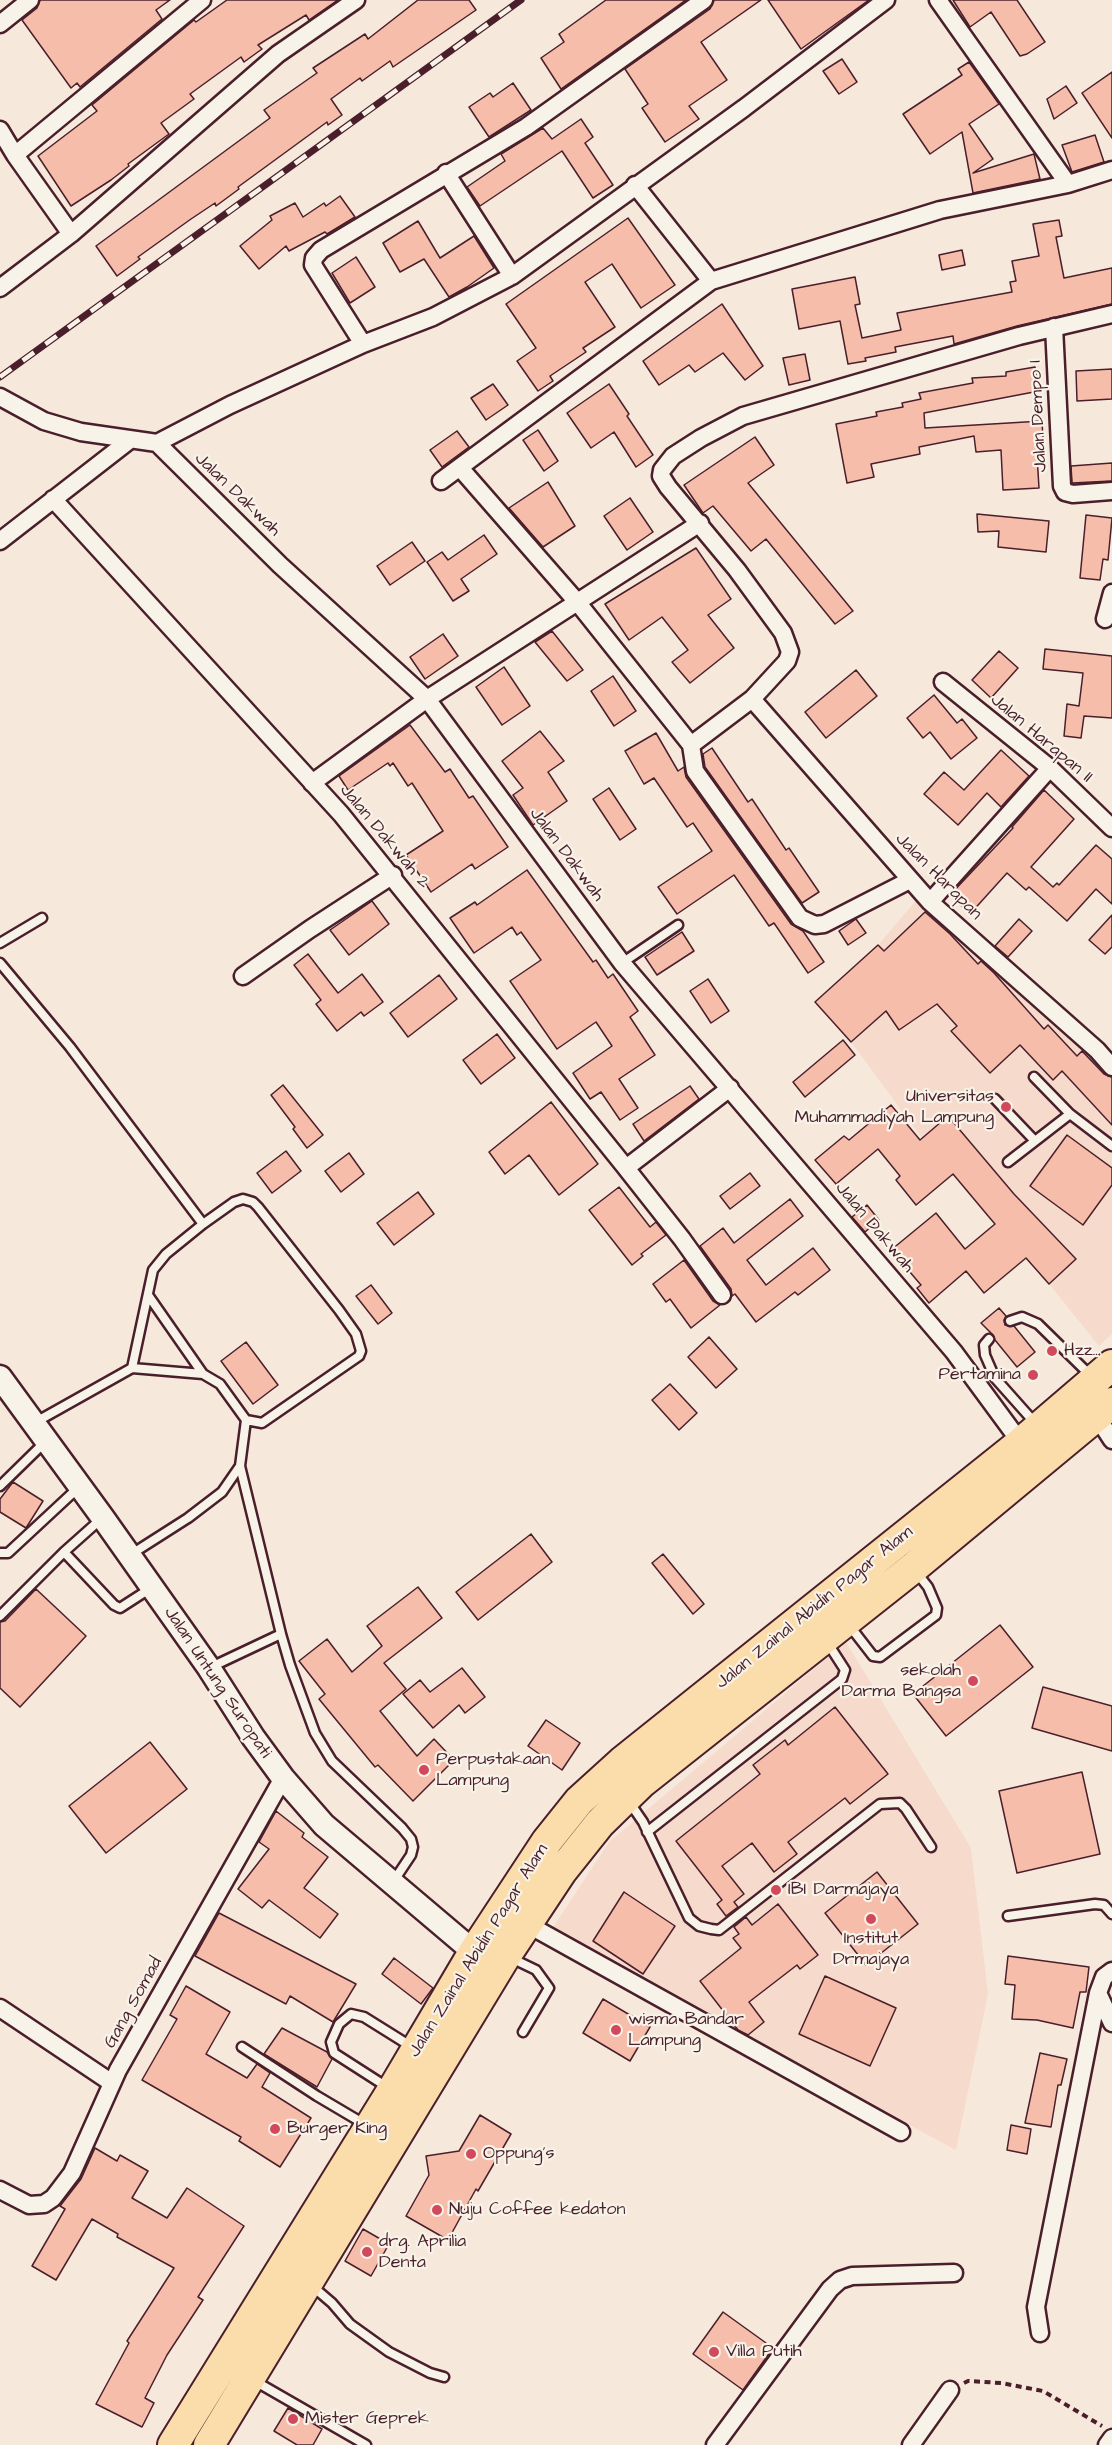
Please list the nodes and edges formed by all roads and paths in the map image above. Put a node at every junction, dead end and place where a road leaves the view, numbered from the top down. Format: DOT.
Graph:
graph roads {
  1 [pos="30,0"];
  2 [pos="202,0"];
  3 [pos="356,0"];
  4 [pos="704,0"];
  5 [pos="886,0"];
  6 [pos="938,0"];
  7 [pos="0,24"];
  8 [pos="0,130"];
  9 [pos="15,155"];
  10 [pos="1112,170"];
  11 [pos="446,173"];
  12 [pos="1068,184"];
  13 [pos="635,185"];
  14 [pos="72,234"];
  15 [pos="512,276"];
  16 [pos="711,281"];
  17 [pos="0,288"];
  18 [pos="1112,315"];
  19 [pos="1054,327"];
  20 [pos="363,344"];
  21 [pos="0,397"];
  22 [pos="129,440"];
  23 [pos="157,443"];
  24 [pos="461,469"];
  25 [pos="441,481"];
  26 [pos="1112,491"];
  27 [pos="53,499"];
  28 [pos="700,524"];
  29 [pos="0,541"];
  30 [pos="1112,593"];
  31 [pos="578,603"];
  32 [pos="1105,620"];
  33 [pos="943,682"];
  34 [pos="427,699"];
  35 [pos="752,699"];
  36 [pos="690,745"];
  37 [pos="1050,768"];
  38 [pos="312,783"];
  39 [pos="1112,828"];
  40 [pos="393,875"];
  41 [pos="910,880"];
  42 [pos="930,902"];
  43 [pos="42,918"];
  44 [pos="678,925"];
  45 [pos="0,943"];
  46 [pos="0,963"];
  47 [pos="622,963"];
  48 [pos="243,976"];
  49 [pos="1112,1067"];
  50 [pos="1034,1077"];
  51 [pos="730,1088"];
  52 [pos="995,1099"];
  53 [pos="1070,1114"];
  54 [pos="1035,1141"];
  55 [pos="1112,1146"];
  56 [pos="1008,1162"];
  57 [pos="626,1168"];
  58 [pos="203,1224"];
  59 [pos="148,1295"];
  60 [pos="722,1295"];
  61 [pos="1010,1322"];
  62 [pos="989,1339"];
  63 [pos="132,1368"];
  64 [pos="203,1374"];
  65 [pos="0,1377"];
  66 [pos="1105,1401"];
  67 [pos="246,1420"];
  68 [pos="40,1432"];
  69 [pos="1030,1435"];
  70 [pos="240,1466"];
  71 [pos="0,1486"];
  72 [pos="80,1486"];
  73 [pos="103,1518"];
  74 [pos="0,1552"];
  75 [pos="64,1552"];
  76 [pos="129,1556"];
  77 [pos="913,1568"];
  78 [pos="151,1588"];
  79 [pos="0,1616"];
  80 [pos="830,1624"];
  81 [pos="281,1634"];
  82 [pos="209,1668"];
  83 [pos="283,1778"];
  84 [pos="626,1797"];
  85 [pos="647,1832"];
  86 [pos="931,1847"];
  87 [pos="392,1884"];
  88 [pos="1112,1914"];
  89 [pos="1008,1916"];
  90 [pos="527,1924"];
  91 [pos="474,1952"];
  92 [pos="506,1955"];
  93 [pos="1112,1971"];
  94 [pos="1098,1993"];
  95 [pos="0,2008"];
  96 [pos="1112,2023"];
  97 [pos="523,2032"];
  98 [pos="242,2047"];
  99 [pos="112,2083"];
  100 [pos="399,2094"];
  101 [pos="901,2132"];
  102 [pos="0,2190"];
  103 [pos="332,2214"];
  104 [pos="954,2273"];
  105 [pos="308,2282"];
  106 [pos="1040,2333"];
  107 [pos="226,2360"];
  108 [pos="250,2377"];
  109 [pos="444,2377"];
  110 [pos="950,2390"];
  111 [pos="1108,2433"];
  112 [pos="719,2444"];
  113 [pos="174,2445"];
  114 [pos="209,2445"];
  115 [pos="366,2445"];
  116 [pos="911,2445"];
  117 [pos="1107,2445"];
  1 -- 7 [label="street"];
  2 -- 9 [label="street"];
  3 -- 14 [label="street"];
  4 -- 11 [label="street"];
  5 -- 13 [label="street"];
  6 -- 12 [label="street"];
  8 -- 9 [label="street"];
  9 -- 14 [label="street"];
  10 -- 12 [label="street"];
  11 -- 15 [label="street"];
  11 -- 20 [label="street"];
  12 -- 16 [label="street"];
  13 -- 15 [label="street"];
  13 -- 16 [label="street"];
  14 -- 17 [label="street"];
  15 -- 20 [label="street"];
  16 -- 24 [label="street"];
  18 -- 19 [label="street"];
  19 -- 26 [label="street, Jalan Dempo I"];
  19 -- 28 [label="street"];
  20 -- 23 [label="street"];
  21 -- 22 [label="street"];
  22 -- 23 [label="street"];
  22 -- 27 [label="street"];
  23 -- 34 [label="street, Jalan Dakwah"];
  24 -- 25 [label="street"];
  24 -- 31 [label="street"];
  27 -- 29 [label="street"];
  27 -- 38 [label="street, Jalan Dakwah 2"];
  28 -- 31 [label="street"];
  28 -- 35 [label="street"];
  30 -- 32 [label="street"];
  31 -- 34 [label="street"];
  31 -- 36 [label="street"];
  33 -- 37 [label="street, Jalan Harapan II"];
  34 -- 38 [label="street"];
  34 -- 47 [label="street, Jalan Dakwah"];
  35 -- 36 [label="street"];
  35 -- 41 [label="street, Jalan Harapan"];
  36 -- 41 [label="street"];
  37 -- 39 [label="street, Jalan Harapan II"];
  37 -- 42 [label="street"];
  38 -- 40 [label="street, Jalan Dakwah 2"];
  40 -- 48 [label="street"];
  40 -- 57 [label="street, Jalan Dakwah 2"];
  41 -- 42 [label="street, Jalan Harapan"];
  42 -- 49 [label="street, Jalan Harapan"];
  43 -- 45 [label="lane"];
  44 -- 47 [label="lane"];
  46 -- 58 [label="lane"];
  47 -- 51 [label="street, Jalan Dakwah"];
  50 -- 53 [label="lane"];
  51 -- 57 [label="street"];
  51 -- 69 [label="street, Jalan Dakwah"];
  52 -- 54 [label="lane"];
  53 -- 54 [label="lane"];
  53 -- 55 [label="lane"];
  54 -- 56 [label="lane"];
  57 -- 60 [label="street, Jalan Dakwah 2"];
  58 -- 59 [label="lane"];
  58 -- 67 [label="lane"];
  59 -- 63 [label="lane"];
  59 -- 64 [label="lane"];
  61 -- 66 [label="lane"];
  62 -- 69 [label="lane"];
  63 -- 64 [label="lane"];
  63 -- 68 [label="lane"];
  64 -- 67 [label="lane"];
  65 -- 68 [label="main road, Jalan Untung Suropati"];
  66 -- 69 [label="highway, Jalan Zainal Abidin Pagar Alam"];
  66 -- 77 [label="highway, Jalan Zainal Abidin Pagar Alam"];
  67 -- 70 [label="lane"];
  68 -- 71 [label="lane"];
  68 -- 72 [label="main road, Jalan Untung Suropati"];
  69 -- 80 [label="highway, Jalan Zainal Abidin Pagar Alam"];
  70 -- 76 [label="lane"];
  70 -- 81 [label="lane"];
  72 -- 73 [label="main road, Jalan Untung Suropati"];
  72 -- 74 [label="lane"];
  73 -- 75 [label="lane"];
  73 -- 76 [label="main road, Jalan Untung Suropati"];
  75 -- 78 [label="lane"];
  75 -- 79 [label="lane"];
  76 -- 78 [label="main road, Jalan Untung Suropati"];
  77 -- 80 [label="highway, Jalan Zainal Abidin Pagar Alam"];
  77 -- 80 [label="lane"];
  78 -- 82 [label="main road, Jalan Untung Suropati"];
  80 -- 84 [label="highway, Jalan Zainal Abidin Pagar Alam"];
  80 -- 85 [label="lane"];
  80 -- 91 [label="highway, Jalan Zainal Abidin Pagar Alam"];
  81 -- 82 [label="lane"];
  81 -- 87 [label="lane"];
  82 -- 83 [label="main road, Jalan Untung Suropati"];
  83 -- 87 [label="main road, Jalan Untung Suropati"];
  83 -- 99 [label="street, Gang Somad"];
  84 -- 85 [label="lane"];
  84 -- 90 [label="highway, Jalan Zainal Abidin Pagar Alam"];
  85 -- 86 [label="lane"];
  87 -- 91 [label="main road, Jalan Untung Suropati"];
  88 -- 89 [label="lane"];
  90 -- 92 [label="highway, Jalan Zainal Abidin Pagar Alam"];
  90 -- 101 [label="street"];
  91 -- 100 [label="highway, Jalan Zainal Abidin Pagar Alam"];
  92 -- 97 [label="lane"];
  92 -- 100 [label="highway, Jalan Zainal Abidin Pagar Alam"];
  93 -- 94 [label="street"];
  94 -- 96 [label="street"];
  94 -- 106 [label="street"];
  95 -- 99 [label="street"];
  98 -- 100 [label="lane"];
  99 -- 102 [label="street, Gang Somad"];
  100 -- 100 [label="lane"];
  100 -- 103 [label="highway, Jalan Zainal Abidin Pagar Alam"];
  103 -- 105 [label="highway, Jalan Zainal Abidin Pagar Alam"];
  103 -- 107 [label="highway, Jalan Zainal Abidin Pagar Alam"];
  104 -- 112 [label="street"];
  105 -- 108 [label="highway, Jalan Zainal Abidin Pagar Alam"];
  105 -- 109 [label="lane"];
  107 -- 108 [label="highway"];
  107 -- 113 [label="highway, Jalan Zainal Abidin Pagar Alam"];
  108 -- 114 [label="highway, Jalan Zainal Abidin Pagar Alam"];
  108 -- 115 [label="lane"];
  110 -- 111 [label="path"];
  110 -- 116 [label="street"];
  111 -- 117 [label="street"];
}
